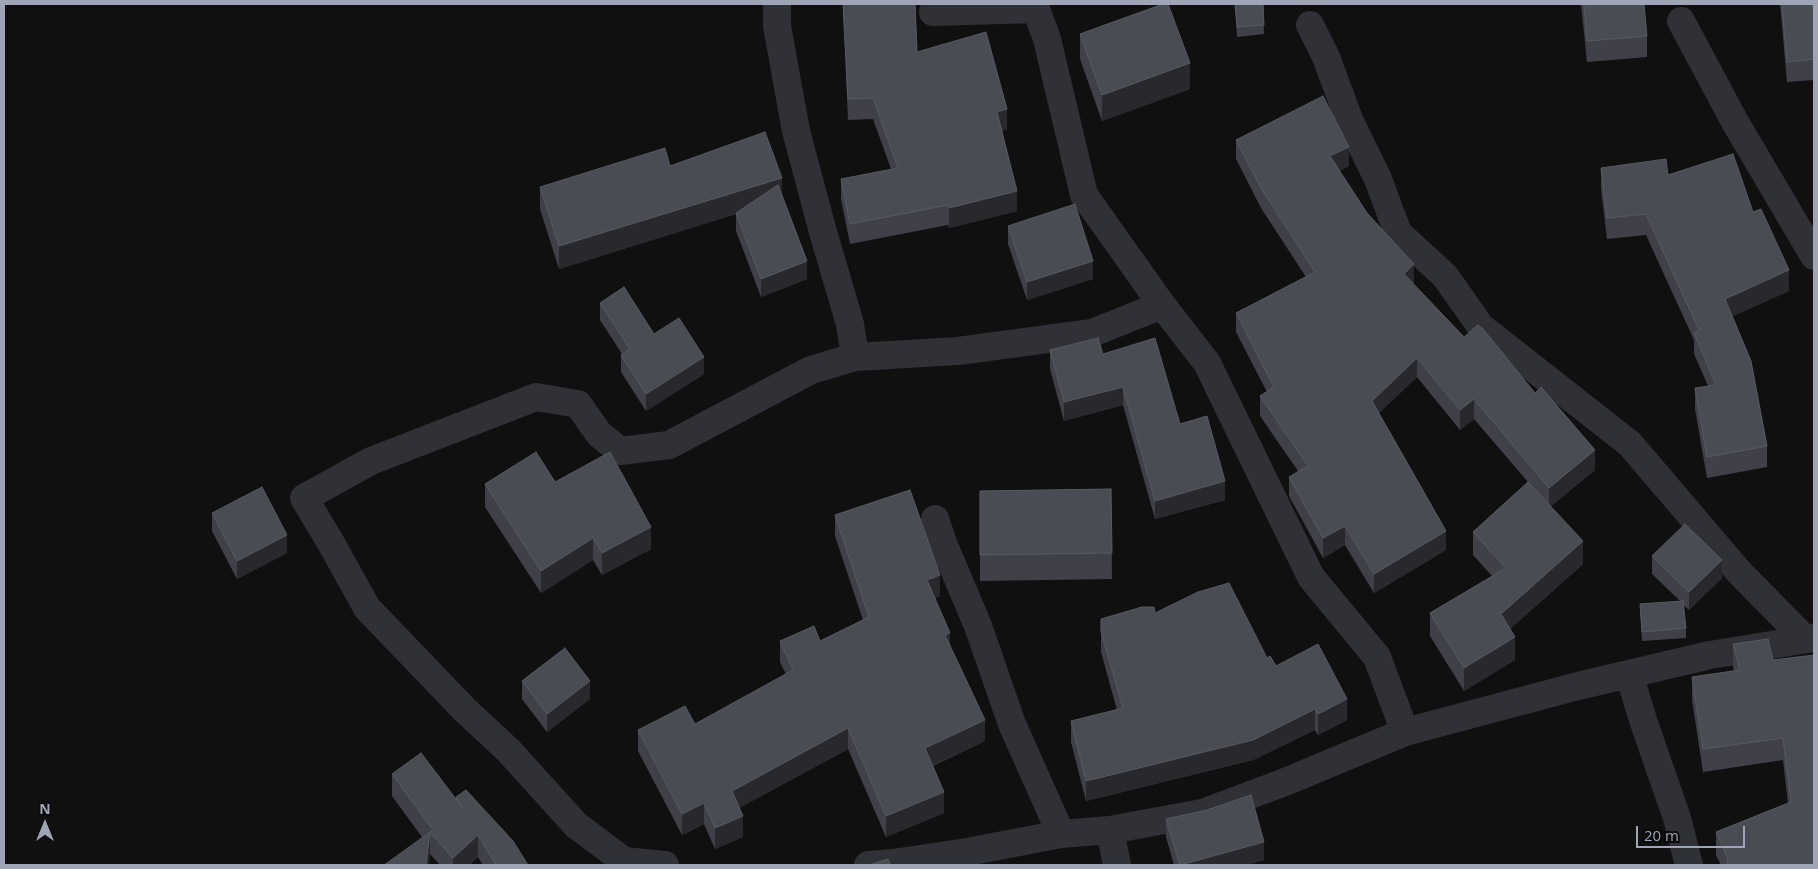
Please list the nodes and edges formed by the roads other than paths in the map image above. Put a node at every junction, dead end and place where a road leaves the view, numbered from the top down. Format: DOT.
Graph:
graph roads {
  1 [pos="777,4"];
  2 [pos="933,12"];
  3 [pos="1680,21"];
  4 [pos="1310,25"];
  5 [pos="1814,256"];
  6 [pos="1162,305"];
  7 [pos="855,357"];
  8 [pos="935,519"];
  9 [pos="1810,639"];
  10 [pos="1629,674"];
  11 [pos="1405,732"];
  12 [pos="1110,830"];
  13 [pos="1061,834"];
  14 [pos="971,858"];
  15 [pos="664,865"];
  16 [pos="868,865"];
  17 [pos="1117,865"];
  18 [pos="1690,865"];
  1 -- 7 [label="street"];
  2 -- 6 [label="street"];
  3 -- 5 [label="street"];
  4 -- 9 [label="street"];
  6 -- 7 [label="street"];
  6 -- 11 [label="street"];
  7 -- 15 [label="street"];
  8 -- 13 [label="street"];
  9 -- 10 [label="street"];
  10 -- 11 [label="street"];
  10 -- 18 [label="street"];
  11 -- 12 [label="street"];
  12 -- 13 [label="street"];
  12 -- 17 [label="street"];
  13 -- 14 [label="street"];
  14 -- 16 [label="street"];
}
